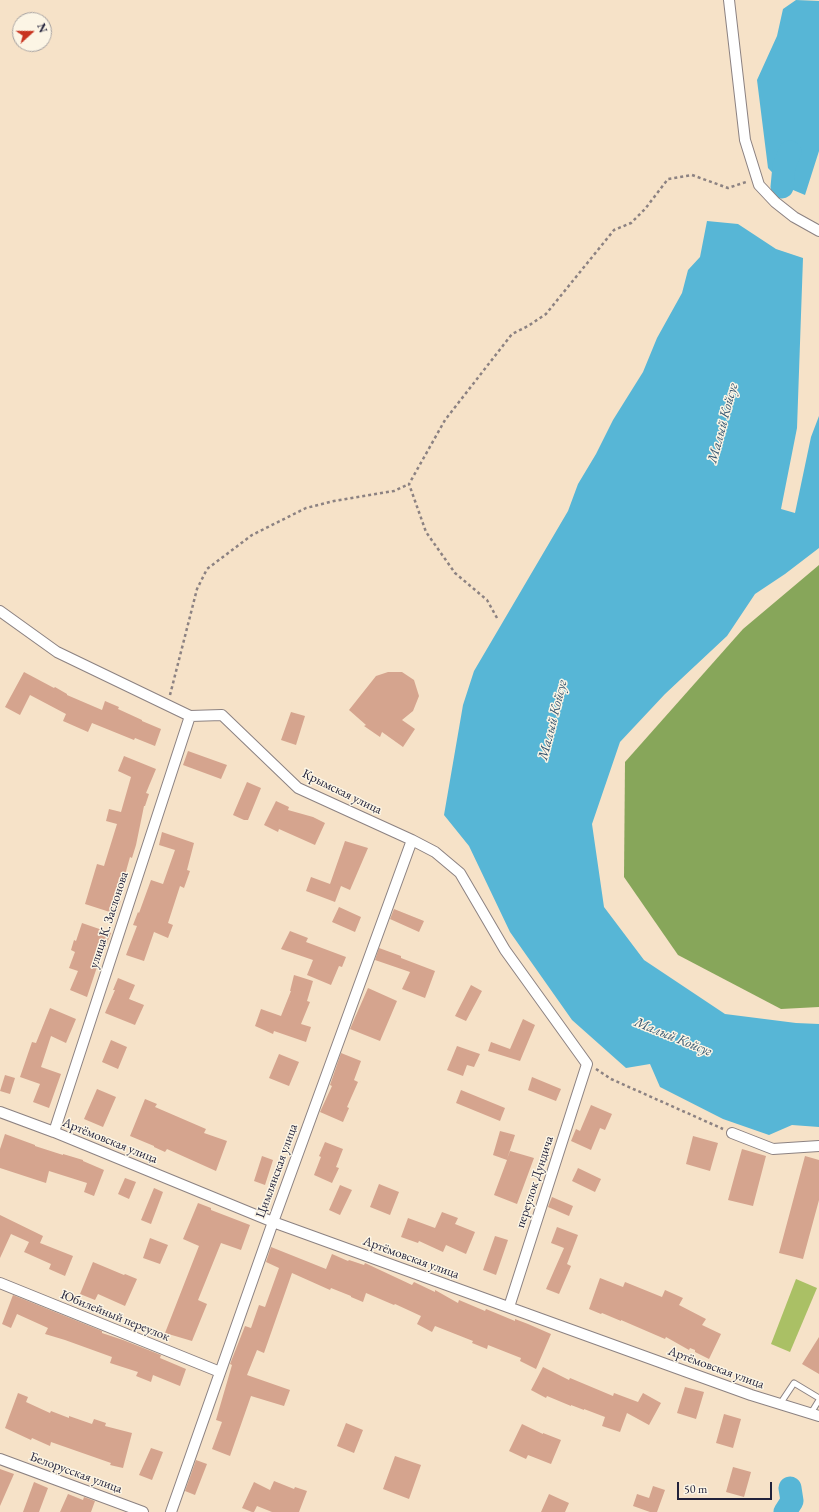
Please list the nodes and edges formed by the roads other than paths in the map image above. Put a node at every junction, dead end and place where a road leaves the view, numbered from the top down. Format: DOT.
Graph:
graph roads {
  1 [pos="729,0"];
  2 [pos="819,231"];
  3 [pos="0,611"];
  4 [pos="190,716"];
  5 [pos="412,840"];
  6 [pos="587,1064"];
  7 [pos="0,1112"];
  8 [pos="54,1132"];
  9 [pos="732,1133"];
  10 [pos="819,1146"];
  11 [pos="273,1222"];
  12 [pos="0,1283"];
  13 [pos="509,1307"];
  14 [pos="220,1372"];
  15 [pos="819,1399"];
  16 [pos="780,1404"];
  17 [pos="815,1415"];
  18 [pos="0,1459"];
  19 [pos="143,1512"];
  20 [pos="171,1512"];
  1 -- 2 [label="street"];
  3 -- 4 [label="street, Крымская улица"];
  4 -- 5 [label="street, Крымская улица"];
  4 -- 8 [label="street, улица К. Заслонова"];
  5 -- 6 [label="street, Крымская улица"];
  5 -- 11 [label="street, Цимлянская улица"];
  6 -- 13 [label="street, переулок Дундича"];
  7 -- 8 [label="street, Артёмовская улица"];
  8 -- 11 [label="street, Артёмовская улица"];
  9 -- 10 [label="street"];
  11 -- 13 [label="street, Артёмовская улица"];
  11 -- 14 [label="street, Цимлянская улица"];
  12 -- 14 [label="street, Юбилейный переулок"];
  13 -- 16 [label="street, Артёмовская улица"];
  14 -- 20 [label="street, Цимлянская улица"];
  15 -- 16 [label="lane"];
  15 -- 17 [label="lane"];
  16 -- 17 [label="street, Артёмовская улица"];
  18 -- 19 [label="street, Белорусская улица"];
}
